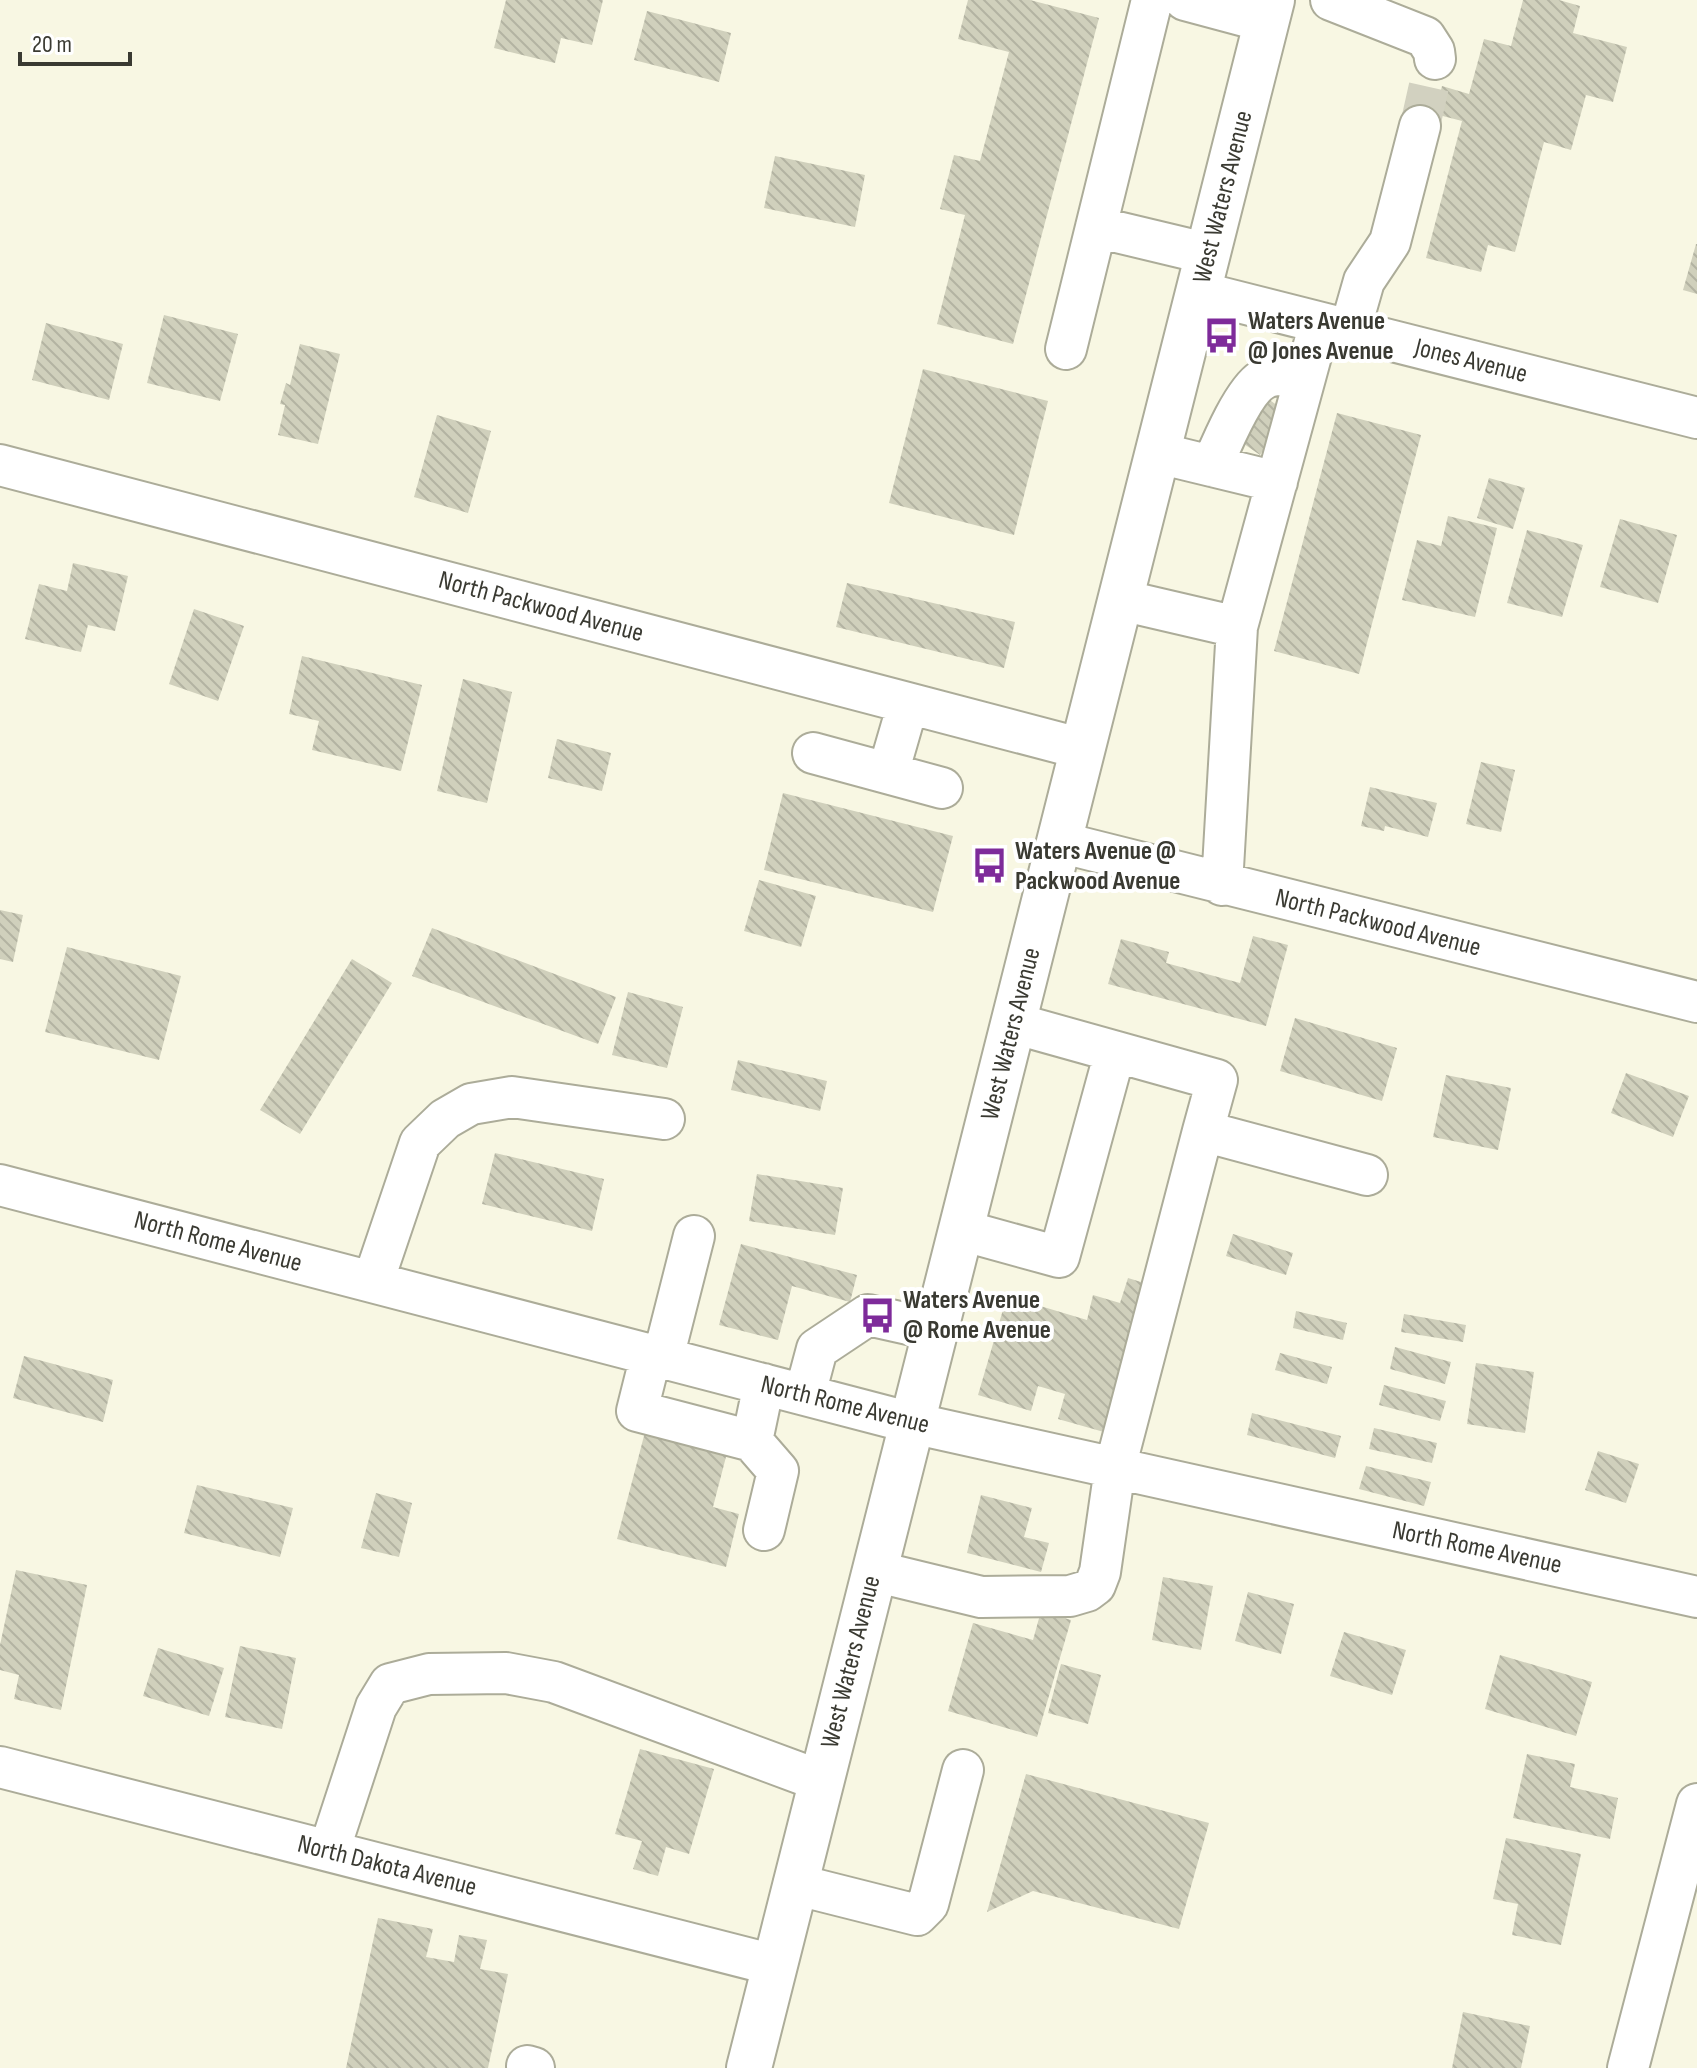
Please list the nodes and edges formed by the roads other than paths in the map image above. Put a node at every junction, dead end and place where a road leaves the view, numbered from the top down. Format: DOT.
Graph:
graph roads {
  1 [pos="1152,0"];
  2 [pos="1185,0"];
  3 [pos="1331,0"];
  4 [pos="1270,11"];
  5 [pos="1435,59"];
  6 [pos="1420,126"];
  7 [pos="1096,227"];
  8 [pos="1204,273"];
  9 [pos="1335,326"];
  10 [pos="1066,349"];
  11 [pos="1305,376"];
  12 [pos="1697,418"];
  13 [pos="1158,453"];
  14 [pos="0,465"];
  15 [pos="1212,466"];
  16 [pos="1277,482"];
  17 [pos="1121,600"];
  18 [pos="1237,627"];
  19 [pos="908,704"];
  20 [pos="1083,749"];
  21 [pos="813,753"];
  22 [pos="888,773"];
  23 [pos="942,788"];
  24 [pos="1059,842"];
  25 [pos="1222,885"];
  26 [pos="1697,1002"];
  27 [pos="1013,1023"];
  28 [pos="1115,1052"];
  29 [pos="664,1119"];
  30 [pos="1203,1131"];
  31 [pos="1367,1175"];
  32 [pos="0,1185"];
  33 [pos="961,1230"];
  34 [pos="694,1236"];
  35 [pos="373,1282"];
  36 [pos="935,1330"];
  37 [pos="657,1356"];
  38 [pos="764,1384"];
  39 [pos="805,1394"];
  40 [pos="912,1423"];
  41 [pos="752,1441"];
  42 [pos="1115,1468"];
  43 [pos="764,1530"];
  44 [pos="874,1571"];
  45 [pos="1697,1597"];
  46 [pos="0,1767"];
  47 [pos="963,1770"];
  48 [pos="821,1781"];
  49 [pos="1697,1804"];
  50 [pos="329,1851"];
  51 [pos="794,1884"];
  52 [pos="774,1965"];
  53 [pos="749,2068"];
  54 [pos="1628,2068"];
  1 -- 7 [label="street"];
  2 -- 4 [label="street"];
  3 -- 5 [label="street"];
  4 -- 8 [label="main road, West Waters Avenue"];
  6 -- 9 [label="street"];
  7 -- 8 [label="street, Jones Avenue"];
  7 -- 10 [label="street"];
  8 -- 9 [label="street, Jones Avenue"];
  8 -- 13 [label="main road, West Waters Avenue"];
  9 -- 11 [label="street"];
  9 -- 12 [label="street, Jones Avenue"];
  11 -- 15 [label="street"];
  11 -- 16 [label="street"];
  13 -- 15 [label="street"];
  13 -- 17 [label="main road, West Waters Avenue"];
  14 -- 19 [label="street, North Packwood Avenue"];
  15 -- 16 [label="street"];
  16 -- 18 [label="street"];
  17 -- 18 [label="street"];
  17 -- 20 [label="main road, West Waters Avenue"];
  18 -- 25 [label="street"];
  19 -- 20 [label="street, North Packwood Avenue"];
  19 -- 22 [label="street"];
  20 -- 24 [label="main road, West Waters Avenue"];
  21 -- 22 [label="street"];
  22 -- 23 [label="street"];
  24 -- 25 [label="street, North Packwood Avenue"];
  24 -- 27 [label="main road, West Waters Avenue"];
  25 -- 26 [label="street, North Packwood Avenue"];
  27 -- 28 [label="street"];
  27 -- 33 [label="main road, West Waters Avenue"];
  28 -- 30 [label="street"];
  28 -- 33 [label="street"];
  29 -- 35 [label="street"];
  30 -- 31 [label="street"];
  30 -- 42 [label="street"];
  32 -- 35 [label="street, North Rome Avenue"];
  33 -- 36 [label="main road, West Waters Avenue"];
  34 -- 37 [label="street"];
  35 -- 37 [label="street, North Rome Avenue"];
  36 -- 39 [label="street"];
  36 -- 40 [label="main road, West Waters Avenue"];
  37 -- 38 [label="street, North Rome Avenue"];
  37 -- 41 [label="street"];
  38 -- 39 [label="street, North Rome Avenue"];
  38 -- 41 [label="street"];
  39 -- 40 [label="street, North Rome Avenue"];
  40 -- 42 [label="street, North Rome Avenue"];
  40 -- 44 [label="main road, West Waters Avenue"];
  41 -- 43 [label="street"];
  42 -- 44 [label="street"];
  42 -- 45 [label="street, North Rome Avenue"];
  44 -- 48 [label="main road, West Waters Avenue"];
  46 -- 50 [label="street, North Dakota Avenue"];
  47 -- 51 [label="street"];
  48 -- 50 [label="street"];
  48 -- 51 [label="main road, West Waters Avenue"];
  49 -- 54 [label="street"];
  50 -- 52 [label="street, North Dakota Avenue"];
  51 -- 52 [label="main road, West Waters Avenue"];
  52 -- 53 [label="main road, West Waters Avenue"];
}
